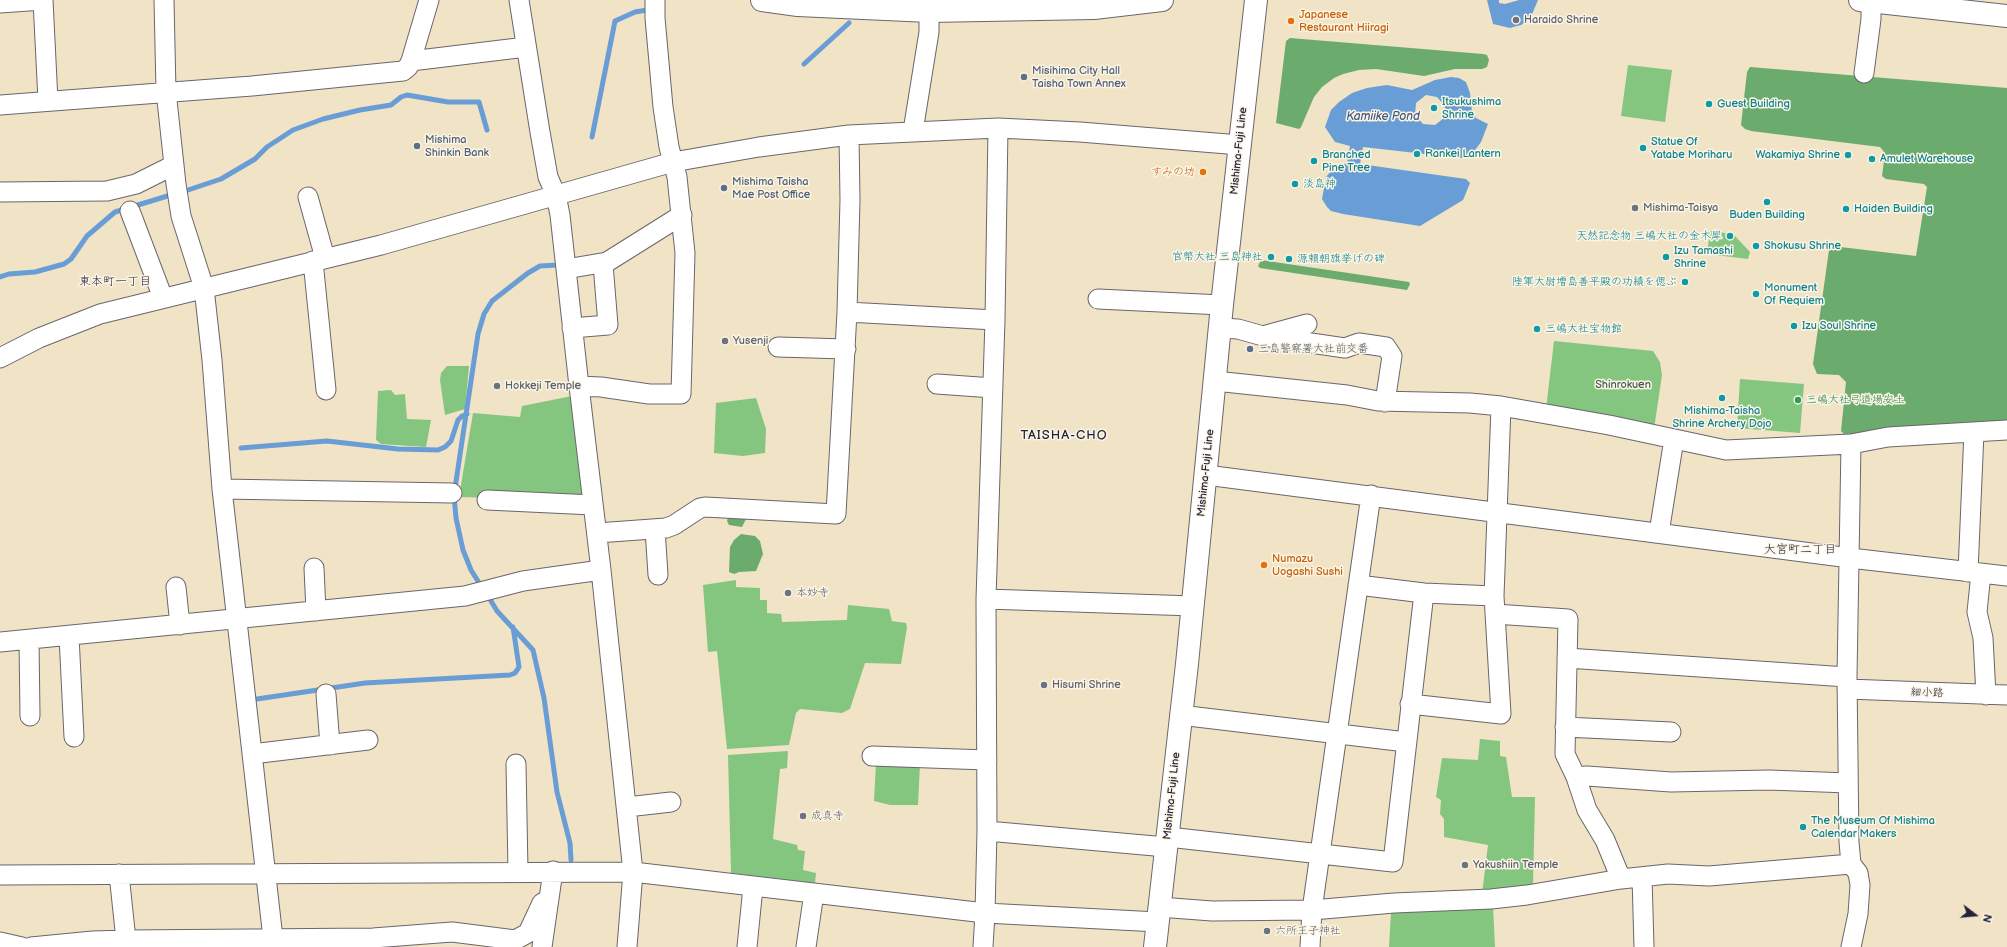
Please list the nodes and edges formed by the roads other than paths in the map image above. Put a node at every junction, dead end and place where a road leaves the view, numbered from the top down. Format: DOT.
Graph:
graph roads {
  1 [pos="43,0"];
  2 [pos="164,0"];
  3 [pos="429,0"];
  4 [pos="519,0"];
  5 [pos="655,0"];
  6 [pos="762,0"];
  7 [pos="1162,0"];
  8 [pos="1256,0"];
  9 [pos="1868,0"];
  10 [pos="798,2"];
  11 [pos="0,4"];
  12 [pos="930,6"];
  13 [pos="2007,16"];
  14 [pos="526,47"];
  15 [pos="411,60"];
  16 [pos="1864,73"];
  17 [pos="166,91"];
  18 [pos="48,101"];
  19 [pos="0,105"];
  20 [pos="998,128"];
  21 [pos="913,131"];
  22 [pos="849,135"];
  23 [pos="1240,145"];
  24 [pos="673,162"];
  25 [pos="174,165"];
  26 [pos="0,192"];
  27 [pos="556,195"];
  28 [pos="308,197"];
  29 [pos="130,211"];
  30 [pos="682,215"];
  31 [pos="319,260"];
  32 [pos="603,264"];
  33 [pos="566,269"];
  34 [pos="204,288"];
  35 [pos="163,298"];
  36 [pos="1098,299"];
  37 [pos="1222,306"];
  38 [pos="848,312"];
  39 [pos="995,320"];
  40 [pos="1307,324"];
  41 [pos="572,328"];
  42 [pos="1221,328"];
  43 [pos="1263,336"];
  44 [pos="778,347"];
  45 [pos="846,349"];
  46 [pos="0,358"];
  47 [pos="1215,381"];
  48 [pos="937,384"];
  49 [pos="579,386"];
  50 [pos="993,388"];
  51 [pos="326,390"];
  52 [pos="1385,402"];
  53 [pos="1501,406"];
  54 [pos="2007,430"];
  55 [pos="1974,432"];
  56 [pos="1674,439"];
  57 [pos="1851,444"];
  58 [pos="1206,475"];
  59 [pos="222,490"];
  60 [pos="452,493"];
  61 [pos="1371,495"];
  62 [pos="488,500"];
  63 [pos="594,505"];
  64 [pos="1498,512"];
  65 [pos="655,528"];
  66 [pos="1659,533"];
  67 [pos="597,534"];
  68 [pos="1850,558"];
  69 [pos="314,568"];
  70 [pos="601,570"];
  71 [pos="1974,573"];
  72 [pos="658,575"];
  73 [pos="2007,576"];
  74 [pos="1358,585"];
  75 [pos="176,587"];
  76 [pos="1424,593"];
  77 [pos="986,599"];
  78 [pos="1495,605"];
  79 [pos="1193,606"];
  80 [pos="316,611"];
  81 [pos="236,620"];
  82 [pos="180,625"];
  83 [pos="69,636"];
  84 [pos="29,640"];
  85 [pos="0,642"];
  86 [pos="1567,658"];
  87 [pos="1847,683"];
  88 [pos="326,694"];
  89 [pos="1986,695"];
  90 [pos="2007,695"];
  91 [pos="1410,704"];
  92 [pos="1180,715"];
  93 [pos="30,716"];
  94 [pos="1565,727"];
  95 [pos="1671,732"];
  96 [pos="1337,734"];
  97 [pos="74,738"];
  98 [pos="368,740"];
  99 [pos="1406,742"];
  100 [pos="330,745"];
  101 [pos="252,754"];
  102 [pos="872,756"];
  103 [pos="986,760"];
  104 [pos="516,764"];
  105 [pos="1576,777"];
  106 [pos="1848,783"];
  107 [pos="671,802"];
  108 [pos="627,807"];
  109 [pos="987,831"];
  110 [pos="1167,842"];
  111 [pos="1320,854"];
  112 [pos="1851,864"];
  113 [pos="518,871"];
  114 [pos="553,871"];
  115 [pos="266,872"];
  116 [pos="633,872"];
  117 [pos="119,874"];
  118 [pos="0,875"];
  119 [pos="1642,877"];
  120 [pos="1620,879"];
  121 [pos="753,887"];
  122 [pos="814,893"];
  123 [pos="547,902"];
  124 [pos="1312,910"];
  125 [pos="985,913"];
  126 [pos="1159,914"];
  127 [pos="126,940"];
  128 [pos="0,942"];
  129 [pos="273,942"];
  130 [pos="93,944"];
  131 [pos="22,947"];
  132 [pos="31,947"];
  133 [pos="542,947"];
  134 [pos="627,947"];
  135 [pos="747,947"];
  136 [pos="806,947"];
  137 [pos="983,947"];
  138 [pos="1155,947"];
  139 [pos="1310,947"];
  140 [pos="1644,947"];
  141 [pos="1851,947"];
  1 -- 11 [label="street"];
  1 -- 18 [label="street"];
  2 -- 17 [label="street"];
  3 -- 15 [label="street"];
  4 -- 14 [label="street"];
  5 -- 24 [label="street"];
  6 -- 10 [label="main road"];
  7 -- 12 [label="main road"];
  8 -- 23 [label="main road, Mishima-Fuji Line"];
  9 -- 13 [label="main road"];
  9 -- 16 [label="street"];
  10 -- 12 [label="main road"];
  12 -- 21 [label="street"];
  14 -- 15 [label="street"];
  14 -- 27 [label="street"];
  15 -- 17 [label="street"];
  17 -- 18 [label="street"];
  17 -- 25 [label="street"];
  18 -- 19 [label="street"];
  20 -- 21 [label="street"];
  20 -- 23 [label="street"];
  20 -- 39 [label="street"];
  21 -- 22 [label="street"];
  22 -- 24 [label="street"];
  22 -- 38 [label="street"];
  23 -- 37 [label="main road, Mishima-Fuji Line"];
  24 -- 27 [label="street"];
  24 -- 30 [label="street"];
  25 -- 26 [label="street"];
  25 -- 34 [label="street"];
  27 -- 31 [label="street"];
  27 -- 33 [label="street"];
  28 -- 31 [label="street"];
  29 -- 35 [label="street"];
  30 -- 32 [label="street"];
  30 -- 49 [label="street"];
  31 -- 34 [label="street"];
  31 -- 51 [label="street"];
  32 -- 33 [label="street"];
  32 -- 41 [label="street"];
  33 -- 41 [label="street"];
  34 -- 35 [label="street"];
  34 -- 59 [label="street"];
  35 -- 46 [label="street"];
  36 -- 37 [label="street"];
  37 -- 42 [label="main road, Mishima-Fuji Line"];
  38 -- 39 [label="street"];
  38 -- 45 [label="street"];
  39 -- 50 [label="street"];
  40 -- 43 [label="street"];
  41 -- 49 [label="street"];
  42 -- 43 [label="street"];
  42 -- 47 [label="main road, Mishima-Fuji Line"];
  43 -- 52 [label="street"];
  44 -- 45 [label="street"];
  45 -- 65 [label="street"];
  47 -- 52 [label="street"];
  47 -- 58 [label="main road, Mishima-Fuji Line"];
  48 -- 50 [label="street"];
  49 -- 63 [label="street"];
  50 -- 77 [label="street"];
  52 -- 53 [label="street"];
  53 -- 56 [label="street"];
  53 -- 64 [label="street"];
  54 -- 55 [label="street"];
  55 -- 57 [label="street"];
  55 -- 71 [label="street"];
  56 -- 57 [label="street"];
  56 -- 66 [label="street"];
  57 -- 68 [label="street"];
  58 -- 61 [label="street"];
  58 -- 79 [label="main road, Mishima-Fuji Line"];
  59 -- 60 [label="street"];
  59 -- 81 [label="street"];
  61 -- 64 [label="street"];
  61 -- 74 [label="street"];
  62 -- 63 [label="street"];
  63 -- 67 [label="street"];
  64 -- 66 [label="street"];
  64 -- 78 [label="street"];
  65 -- 67 [label="street"];
  65 -- 72 [label="street"];
  66 -- 68 [label="street"];
  67 -- 70 [label="street"];
  68 -- 71 [label="street"];
  68 -- 87 [label="street"];
  69 -- 80 [label="street"];
  70 -- 80 [label="street"];
  70 -- 108 [label="street"];
  71 -- 73 [label="street"];
  71 -- 89 [label="street"];
  74 -- 76 [label="street"];
  74 -- 96 [label="street"];
  75 -- 82 [label="street"];
  76 -- 78 [label="street"];
  76 -- 91 [label="street"];
  77 -- 79 [label="street"];
  77 -- 103 [label="street"];
  78 -- 86 [label="street"];
  78 -- 91 [label="street"];
  79 -- 92 [label="main road, Mishima-Fuji Line"];
  80 -- 81 [label="street"];
  81 -- 82 [label="street"];
  81 -- 101 [label="street"];
  82 -- 83 [label="street"];
  83 -- 84 [label="street"];
  83 -- 97 [label="street"];
  84 -- 85 [label="street"];
  84 -- 93 [label="street"];
  86 -- 87 [label="street, 細小路"];
  86 -- 94 [label="street"];
  87 -- 89 [label="street, 細小路"];
  87 -- 106 [label="street"];
  88 -- 100 [label="street"];
  89 -- 90 [label="street, 細小路"];
  91 -- 99 [label="street"];
  92 -- 96 [label="street"];
  92 -- 110 [label="main road, Mishima-Fuji Line"];
  94 -- 95 [label="street"];
  94 -- 105 [label="street"];
  96 -- 99 [label="street"];
  96 -- 111 [label="street"];
  98 -- 100 [label="street"];
  99 -- 111 [label="street"];
  100 -- 101 [label="street"];
  101 -- 115 [label="street"];
  102 -- 103 [label="street"];
  103 -- 109 [label="street"];
  104 -- 113 [label="street"];
  105 -- 106 [label="street"];
  105 -- 120 [label="street"];
  106 -- 112 [label="street"];
  107 -- 108 [label="street"];
  108 -- 116 [label="street"];
  109 -- 110 [label="street"];
  109 -- 125 [label="street"];
  110 -- 111 [label="street"];
  110 -- 126 [label="main road, Mishima-Fuji Line"];
  111 -- 124 [label="street"];
  112 -- 119 [label="street"];
  112 -- 141 [label="street"];
  113 -- 114 [label="street"];
  113 -- 115 [label="street"];
  114 -- 116 [label="street"];
  114 -- 123 [label="street"];
  115 -- 117 [label="street"];
  115 -- 129 [label="street"];
  116 -- 121 [label="street"];
  116 -- 134 [label="street"];
  117 -- 118 [label="street"];
  117 -- 127 [label="street"];
  119 -- 120 [label="street"];
  119 -- 140 [label="street"];
  120 -- 124 [label="street"];
  121 -- 122 [label="street"];
  121 -- 135 [label="street"];
  122 -- 125 [label="street"];
  122 -- 136 [label="street"];
  123 -- 129 [label="street"];
  123 -- 133 [label="street"];
  124 -- 126 [label="street"];
  124 -- 139 [label="street"];
  125 -- 126 [label="street"];
  125 -- 137 [label="street"];
  126 -- 138 [label="main road, Mishima-Fuji Line"];
  127 -- 129 [label="street"];
  127 -- 130 [label="street"];
  128 -- 131 [label="street"];
  130 -- 132 [label="street"];
}
